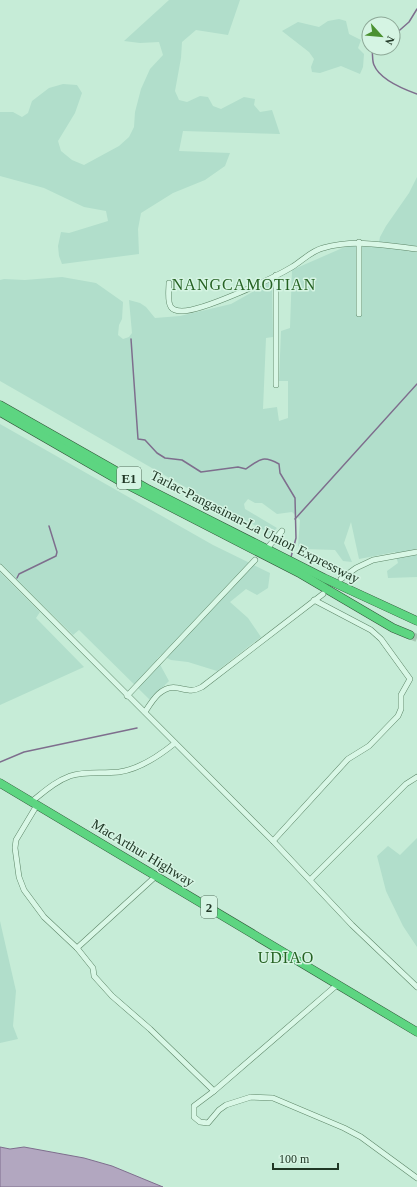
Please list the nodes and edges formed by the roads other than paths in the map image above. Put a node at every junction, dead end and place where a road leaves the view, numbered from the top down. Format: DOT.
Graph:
graph roads {
  1 [pos="359,242"];
  2 [pos="417,249"];
  3 [pos="276,274"];
  4 [pos="169,283"];
  5 [pos="359,314"];
  6 [pos="276,385"];
  7 [pos="0,405"];
  8 [pos="0,412"];
  9 [pos="282,531"];
  10 [pos="269,546"];
  11 [pos="417,552"];
  12 [pos="255,560"];
  13 [pos="0,567"];
  14 [pos="341,579"];
  15 [pos="323,594"];
  16 [pos="314,600"];
  17 [pos="417,621"];
  18 [pos="410,635"];
  19 [pos="127,696"];
  20 [pos="145,712"];
  21 [pos="175,743"];
  22 [pos="417,777"];
  23 [pos="0,783"];
  24 [pos="34,803"];
  25 [pos="273,841"];
  26 [pos="156,876"];
  27 [pos="310,880"];
  28 [pos="77,948"];
  29 [pos="338,984"];
  30 [pos="417,987"];
  31 [pos="417,1032"];
  32 [pos="214,1091"];
  33 [pos="417,1178"];
  1 -- 2 [label="street"];
  1 -- 3 [label="street"];
  1 -- 5 [label="street"];
  3 -- 4 [label="street"];
  3 -- 6 [label="street"];
  7 -- 17 [label="highway, Tarlac-Pangasinan-La Union Expressway / E1"];
  8 -- 18 [label="highway, Tarlac-Pangasinan-La Union Expressway / E1"];
  9 -- 10 [label="street"];
  11 -- 14 [label="street"];
  12 -- 19 [label="street"];
  13 -- 19 [label="street"];
  15 -- 16 [label="street"];
  16 -- 20 [label="street"];
  16 -- 25 [label="street"];
  19 -- 20 [label="street"];
  20 -- 21 [label="street"];
  21 -- 24 [label="street"];
  21 -- 25 [label="street"];
  22 -- 27 [label="street"];
  23 -- 24 [label="highway, MacArthur Highway / 2"];
  24 -- 26 [label="highway, MacArthur Highway / 2"];
  24 -- 28 [label="street"];
  25 -- 27 [label="street"];
  26 -- 28 [label="street"];
  26 -- 29 [label="highway, MacArthur Highway / 2"];
  27 -- 30 [label="street"];
  28 -- 32 [label="street"];
  29 -- 31 [label="highway, MacArthur Highway / 2"];
  29 -- 32 [label="street"];
  32 -- 33 [label="street"];
}
